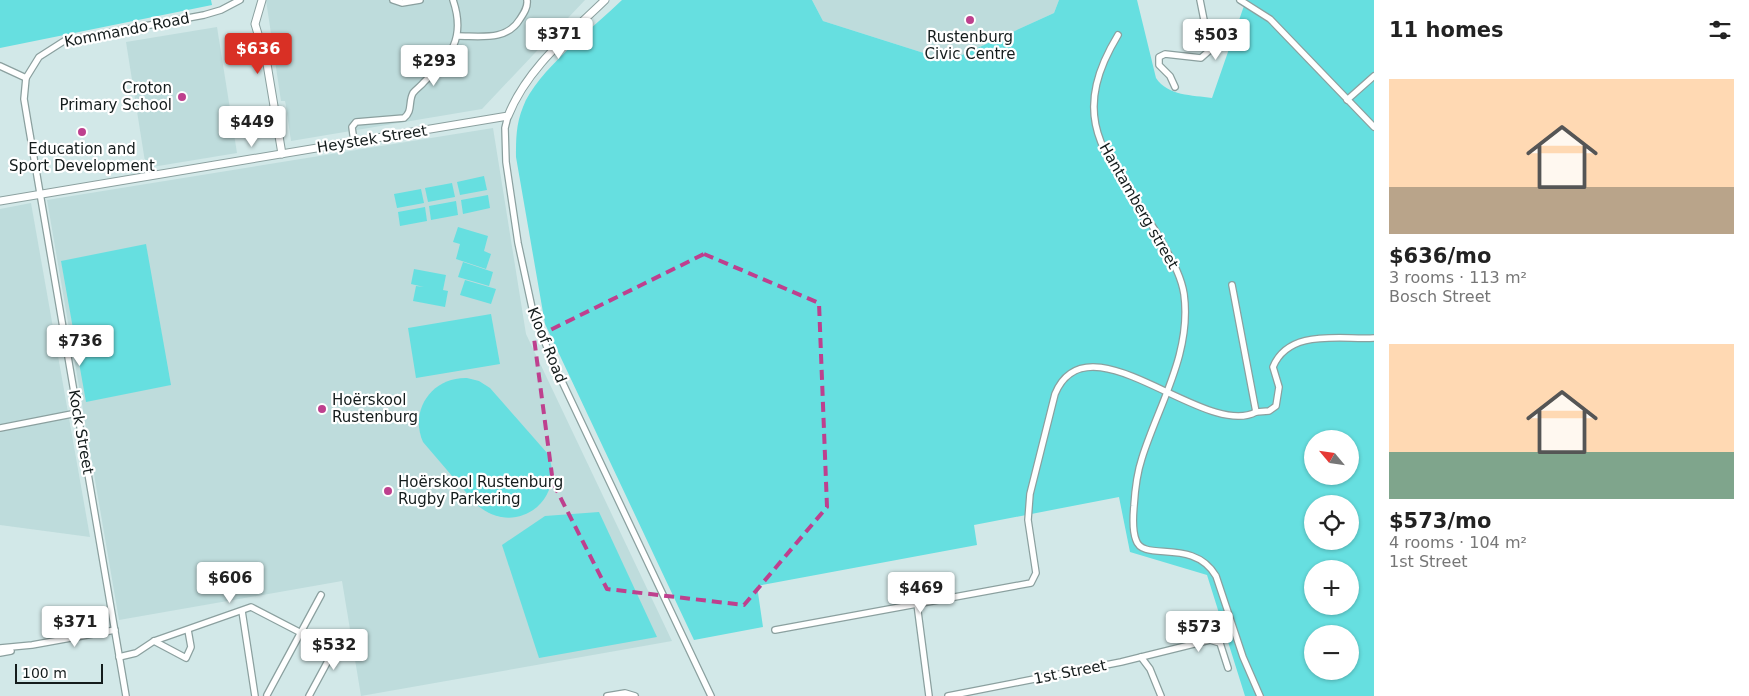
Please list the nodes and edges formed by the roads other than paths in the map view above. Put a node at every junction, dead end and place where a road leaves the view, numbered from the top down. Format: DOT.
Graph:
graph roads {
  1 [pos="240,0"];
  2 [pos="262,0"];
  3 [pos="393,0"];
  4 [pos="420,0"];
  5 [pos="453,0"];
  6 [pos="527,0"];
  7 [pos="605,0"];
  8 [pos="1200,0"];
  9 [pos="1240,0"];
  10 [pos="1118,35"];
  11 [pos="458,36"];
  12 [pos="0,66"];
  13 [pos="1374,76"];
  14 [pos="26,78"];
  15 [pos="1175,87"];
  16 [pos="1347,100"];
  17 [pos="508,116"];
  18 [pos="1374,128"];
  19 [pos="354,142"];
  20 [pos="282,154"];
  21 [pos="40,196"];
  22 [pos="0,201"];
  23 [pos="1232,285"];
  24 [pos="1374,338"];
  25 [pos="1169,392"];
  26 [pos="1256,412"];
  27 [pos="77,413"];
  28 [pos="0,428"];
  29 [pos="321,595"];
  30 [pos="917,604"];
  31 [pos="242,611"];
  32 [pos="115,630"];
  33 [pos="188,630"];
  34 [pos="775,630"];
  35 [pos="301,632"];
  36 [pos="342,635"];
  37 [pos="154,641"];
  38 [pos="32,645"];
  39 [pos="0,648"];
  40 [pos="334,650"];
  41 [pos="0,653"];
  42 [pos="119,657"];
  43 [pos="1141,657"];
  44 [pos="1228,668"];
  45 [pos="267,695"];
  46 [pos="126,696"];
  47 [pos="255,696"];
  48 [pos="309,696"];
  49 [pos="607,696"];
  50 [pos="635,696"];
  51 [pos="711,696"];
  52 [pos="929,696"];
  53 [pos="948,696"];
  54 [pos="1161,696"];
  55 [pos="1260,696"];
  1 -- 14 [label="street, Kommando Road"];
  2 -- 20 [label="street"];
  3 -- 4 [label="street"];
  5 -- 11 [label="street"];
  6 -- 11 [label="street"];
  7 -- 17 [label="street, Kloof Road"];
  8 -- 15 [label="street"];
  9 -- 16 [label="street"];
  10 -- 25 [label="street, Hantamberg street"];
  11 -- 19 [label="street"];
  12 -- 14 [label="street"];
  13 -- 16 [label="street"];
  14 -- 21 [label="street, Kock Street"];
  16 -- 18 [label="street"];
  17 -- 19 [label="street, Heystek Street"];
  17 -- 51 [label="street, Kloof Road"];
  19 -- 20 [label="street, Heystek Street"];
  20 -- 21 [label="street, Heystek Street"];
  21 -- 22 [label="street, Heystek Street"];
  21 -- 27 [label="street, Kock Street"];
  23 -- 26 [label="street"];
  24 -- 26 [label="street"];
  25 -- 26 [label="street"];
  25 -- 30 [label="street"];
  25 -- 55 [label="street, Hantamberg street"];
  27 -- 28 [label="street"];
  27 -- 32 [label="street, Kock Street"];
  29 -- 35 [label="street"];
  30 -- 34 [label="street"];
  30 -- 52 [label="street"];
  31 -- 33 [label="street"];
  31 -- 35 [label="street"];
  31 -- 47 [label="street"];
  32 -- 38 [label="street"];
  32 -- 42 [label="street, Kock Street"];
  33 -- 37 [label="street"];
  33 -- 37 [label="street"];
  35 -- 40 [label="street"];
  35 -- 45 [label="street"];
  36 -- 40 [label="street"];
  37 -- 42 [label="street"];
  38 -- 39 [label="street"];
  38 -- 41 [label="street"];
  40 -- 48 [label="street"];
  42 -- 46 [label="street, Kock Street"];
  43 -- 44 [label="street, 1st Street"];
  43 -- 53 [label="street, 1st Street"];
  43 -- 54 [label="street"];
  49 -- 50 [label="street"];
}
